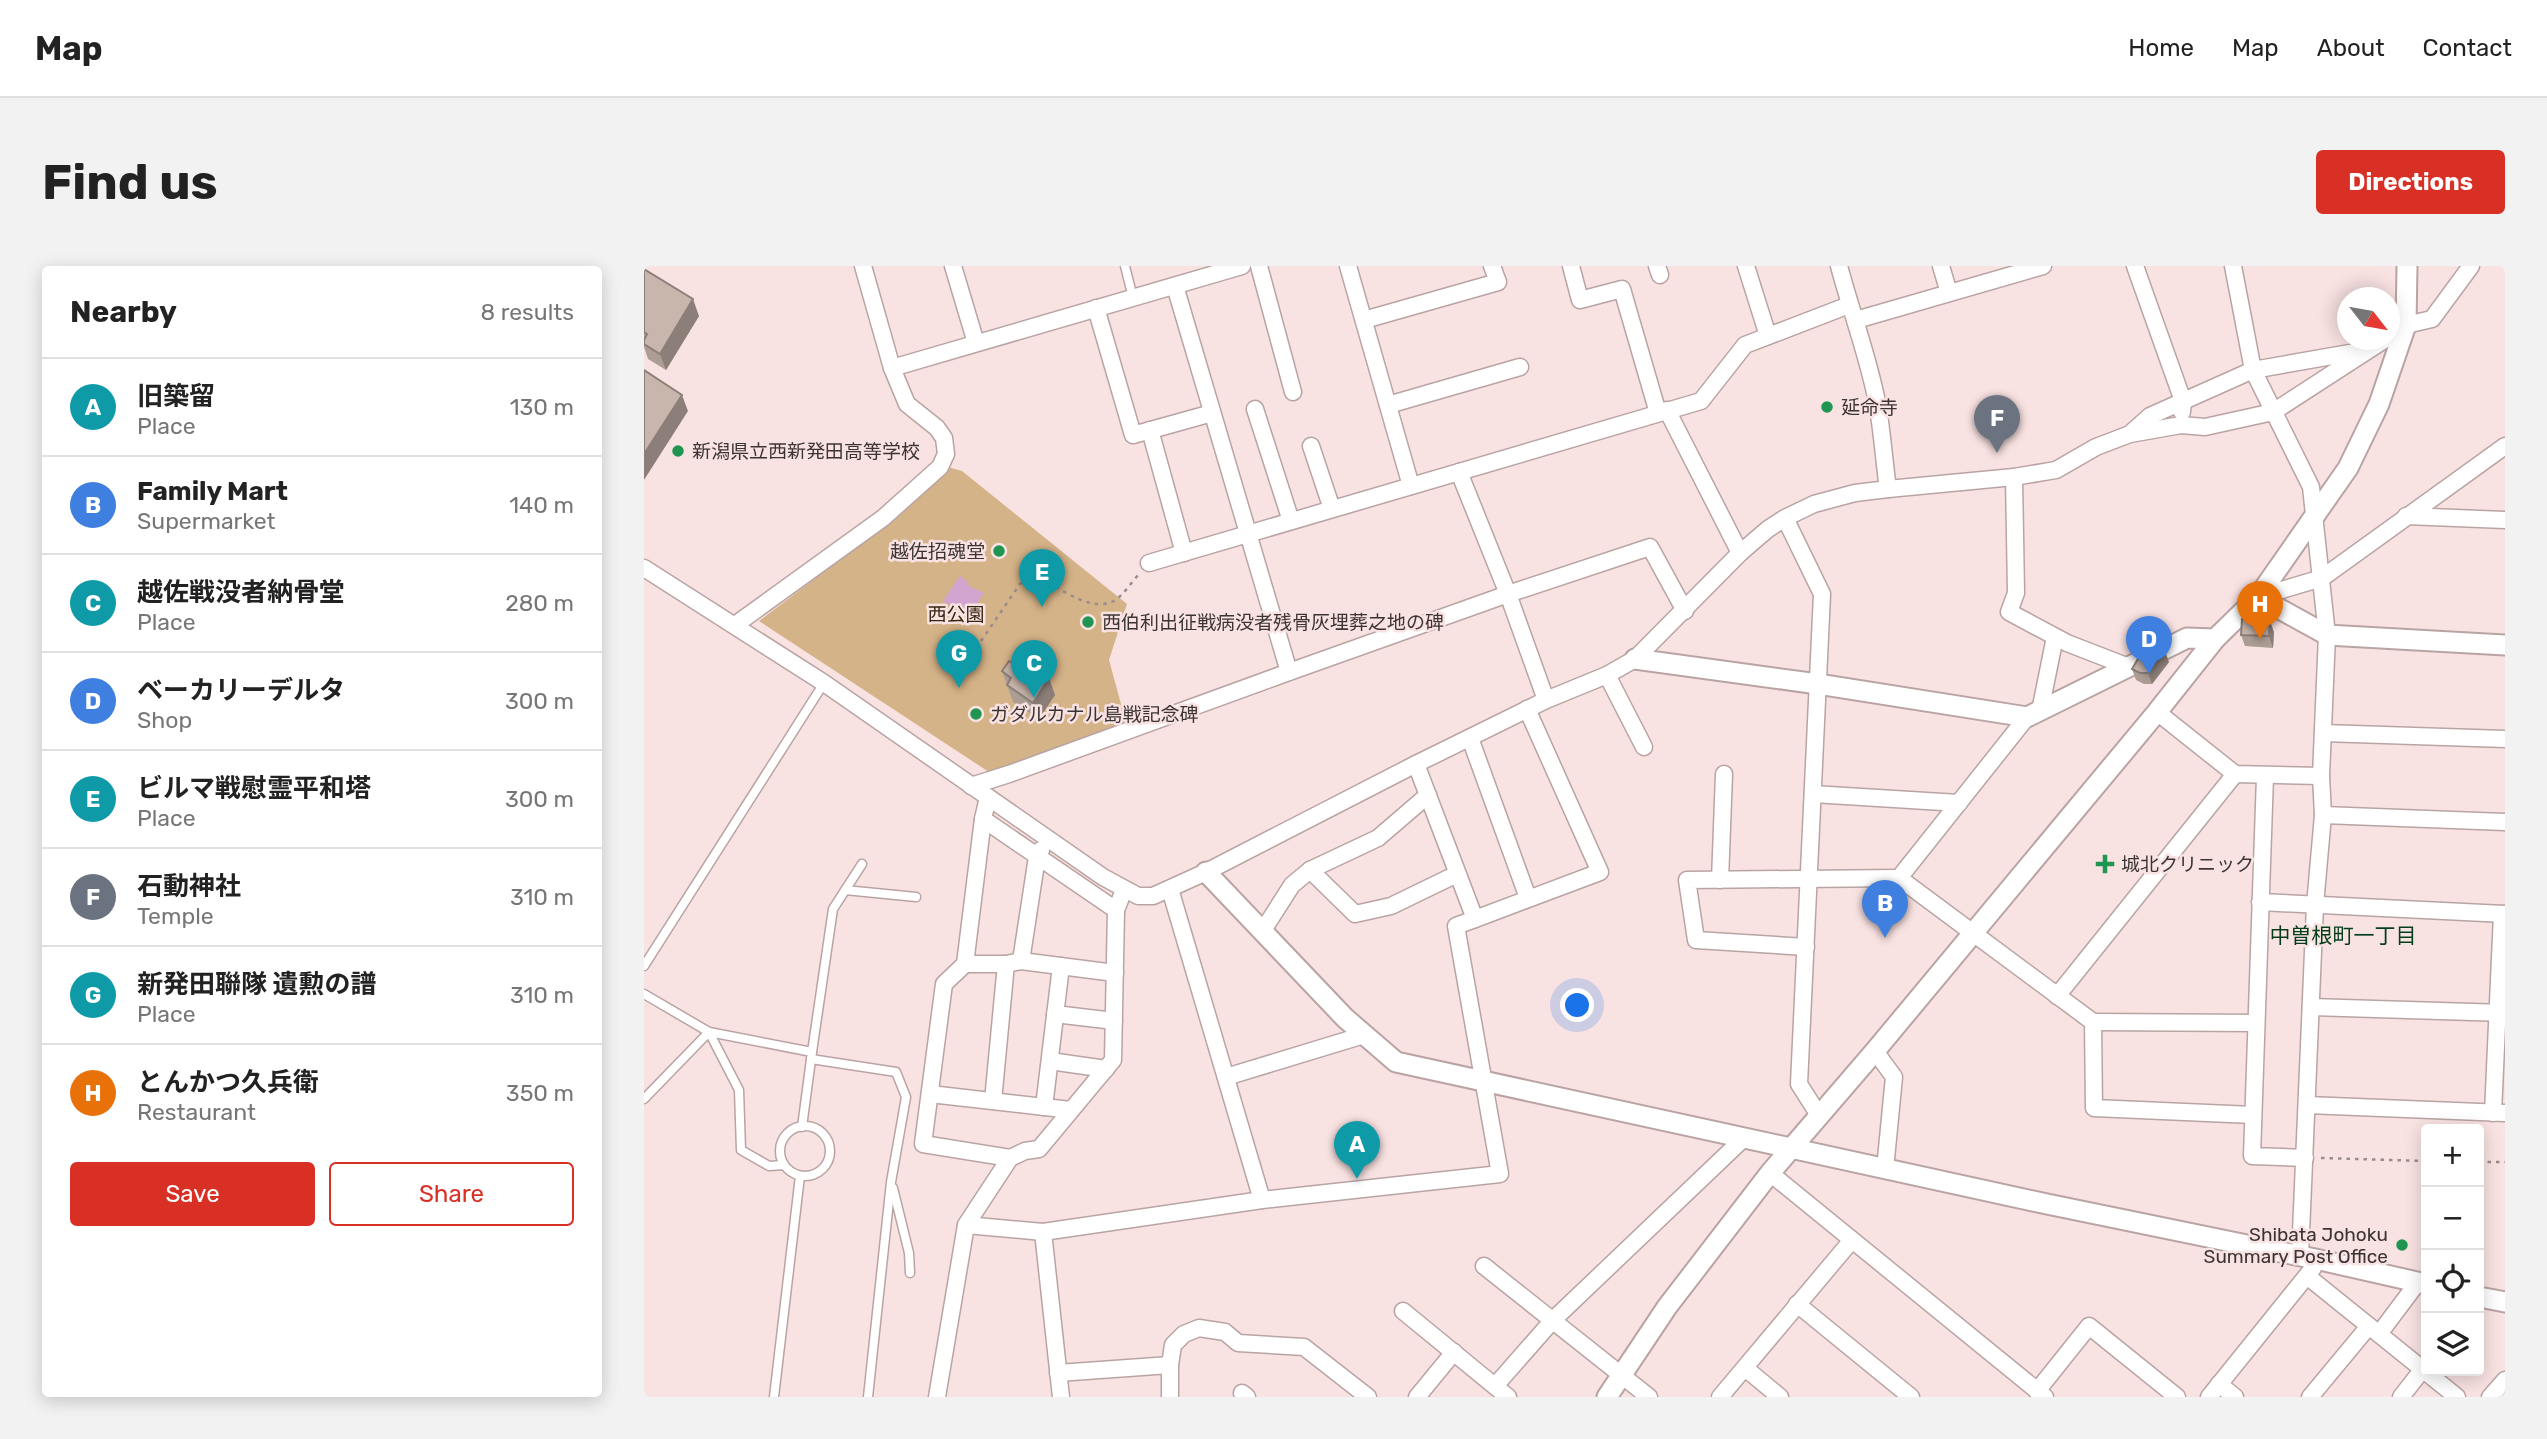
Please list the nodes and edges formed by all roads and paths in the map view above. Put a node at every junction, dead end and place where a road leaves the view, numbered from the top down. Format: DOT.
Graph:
graph roads {
  1 [pos="863,266"];
  2 [pos="953,266"];
  3 [pos="1125,266"];
  4 [pos="1242,266"];
  5 [pos="1259,266"];
  6 [pos="1348,266"];
  7 [pos="1492,266"];
  8 [pos="1571,266"];
  9 [pos="1746,266"];
  10 [pos="1839,266"];
  11 [pos="1941,266"];
  12 [pos="2043,266"];
  13 [pos="2135,266"];
  14 [pos="2233,266"];
  15 [pos="2407,266"];
  16 [pos="2471,266"];
  17 [pos="1175,286"];
  18 [pos="1949,293"];
  19 [pos="1133,298"];
  20 [pos="1096,308"];
  21 [pos="1853,312"];
  22 [pos="2400,316"];
  23 [pos="1364,320"];
  24 [pos="2400,329"];
  25 [pos="1768,336"];
  26 [pos="976,343"];
  27 [pos="2363,350"];
  28 [pos="2366,350"];
  29 [pos="2393,350"];
  30 [pos="1520,366"];
  31 [pos="892,368"];
  32 [pos="2253,370"];
  33 [pos="1293,391"];
  34 [pos="2183,401"];
  35 [pos="1388,405"];
  36 [pos="1255,409"];
  37 [pos="1663,412"];
  38 [pos="2273,412"];
  39 [pos="1212,413"];
  40 [pos="2181,425"];
  41 [pos="1150,430"];
  42 [pos="2130,434"];
  43 [pos="1311,446"];
  44 [pos="2505,446"];
  45 [pos="1459,472"];
  46 [pos="2014,477"];
  47 [pos="1411,486"];
  48 [pos="1888,489"];
  49 [pos="1332,509"];
  50 [pos="2315,516"];
  51 [pos="2406,516"];
  52 [pos="1785,518"];
  53 [pos="2505,520"];
  54 [pos="1291,521"];
  55 [pos="1248,534"];
  56 [pos="1184,553"];
  57 [pos="1740,553"];
  58 [pos="1149,563"];
  59 [pos="644,568"];
  60 [pos="2322,578"];
  61 [pos="1508,594"];
  62 [pos="2258,597"];
  63 [pos="1685,611"];
  64 [pos="735,625"];
  65 [pos="2327,635"];
  66 [pos="2055,637"];
  67 [pos="2215,639"];
  68 [pos="981,640"];
  69 [pos="2505,645"];
  70 [pos="1634,659"];
  71 [pos="2129,667"];
  72 [pos="1289,672"];
  73 [pos="1607,675"];
  74 [pos="824,683"];
  75 [pos="1818,684"];
  76 [pos="1546,700"];
  77 [pos="1527,709"];
  78 [pos="2157,712"];
  79 [pos="2034,714"];
  80 [pos="2323,733"];
  81 [pos="1470,738"];
  82 [pos="2505,739"];
  83 [pos="1644,747"];
  84 [pos="1416,764"];
  85 [pos="1724,774"];
  86 [pos="2235,774"];
  87 [pos="2265,776"];
  88 [pos="2321,776"];
  89 [pos="971,786"];
  90 [pos="1813,794"];
  91 [pos="1428,795"];
  92 [pos="988,797"];
  93 [pos="1959,803"];
  94 [pos="2323,815"];
  95 [pos="983,820"];
  96 [pos="2505,822"];
  97 [pos="1049,839"];
  98 [pos="1037,857"];
  99 [pos="862,864"];
  100 [pos="1310,870"];
  101 [pos="1206,872"];
  102 [pos="1457,874"];
  103 [pos="1899,878"];
  104 [pos="1720,880"];
  105 [pos="1809,880"];
  106 [pos="1170,889"];
  107 [pos="845,890"];
  108 [pos="1124,890"];
  109 [pos="916,897"];
  110 [pos="1528,898"];
  111 [pos="2260,902"];
  112 [pos="2315,905"];
  113 [pos="1116,910"];
  114 [pos="2503,914"];
  115 [pos="1475,919"];
  116 [pos="1262,932"];
  117 [pos="1972,933"];
  118 [pos="1806,947"];
  119 [pos="1013,963"];
  120 [pos="965,964"];
  121 [pos="644,966"];
  122 [pos="1061,966"];
  123 [pos="1115,973"];
  124 [pos="644,994"];
  125 [pos="2057,996"];
  126 [pos="2311,1007"];
  127 [pos="2501,1013"];
  128 [pos="1055,1014"];
  129 [pos="1114,1021"];
  130 [pos="2093,1022"];
  131 [pos="2256,1023"];
  132 [pos="709,1032"];
  133 [pos="1364,1035"];
  134 [pos="1875,1051"];
  135 [pos="811,1055"];
  136 [pos="1049,1061"];
  137 [pos="1106,1069"];
  138 [pos="1226,1077"];
  139 [pos="1482,1080"];
  140 [pos="930,1094"];
  141 [pos="644,1099"];
  142 [pos="993,1101"];
  143 [pos="2307,1105"];
  144 [pos="1044,1107"];
  145 [pos="1071,1110"];
  146 [pos="2499,1113"];
  147 [pos="2253,1115"];
  148 [pos="1820,1117"];
  149 [pos="802,1127"];
  150 [pos="1744,1138"];
  151 [pos="1790,1149"];
  152 [pos="1010,1158"];
  153 [pos="2305,1158"];
  154 [pos="2421,1161"];
  155 [pos="2484,1162"];
  156 [pos="2505,1162"];
  157 [pos="784,1165"];
  158 [pos="1885,1169"];
  159 [pos="1770,1173"];
  160 [pos="800,1176"];
  161 [pos="891,1182"];
  162 [pos="1262,1200"];
  163 [pos="966,1225"];
  164 [pos="1043,1231"];
  165 [pos="1852,1240"];
  166 [pos="2300,1256"];
  167 [pos="2320,1260"];
  168 [pos="1484,1266"];
  169 [pos="910,1273"];
  170 [pos="2307,1276"];
  171 [pos="2421,1283"];
  172 [pos="2421,1284"];
  173 [pos="2484,1299"];
  174 [pos="2505,1302"];
  175 [pos="1797,1304"];
  176 [pos="1403,1311"];
  177 [pos="1553,1320"];
  178 [pos="2374,1330"];
  179 [pos="1454,1352"];
  180 [pos="2421,1364"];
  181 [pos="1170,1365"];
  182 [pos="1745,1368"];
  183 [pos="2421,1372"];
  184 [pos="1058,1373"];
  185 [pos="1622,1375"];
  186 [pos="2435,1376"];
  187 [pos="2505,1380"];
  188 [pos="1495,1386"];
  189 [pos="2214,1391"];
  190 [pos="2041,1394"];
  191 [pos="774,1397"];
  192 [pos="868,1397"];
  193 [pos="937,1397"];
  194 [pos="1061,1397"];
  195 [pos="1170,1397"];
  196 [pos="1367,1397"];
  197 [pos="1416,1397"];
  198 [pos="1508,1397"];
  199 [pos="1607,1397"];
  200 [pos="1649,1397"];
  201 [pos="1720,1397"];
  202 [pos="1780,1397"];
  203 [pos="1911,1397"];
  204 [pos="2177,1397"];
  205 [pos="2235,1397"];
  206 [pos="2310,1397"];
  207 [pos="2400,1397"];
  208 [pos="2457,1397"];
  209 [pos="2490,1397"];
  1 -- 31 [label="street"];
  2 -- 26 [label="street"];
  3 -- 19 [label="lane"];
  4 -- 17 [label="street"];
  5 -- 33 [label="street"];
  6 -- 23 [label="street"];
  7 -- 23 [label="street"];
  8 -- 37 [label="street"];
  9 -- 25 [label="street"];
  10 -- 21 [label="street"];
  11 -- 18 [label="street"];
  12 -- 18 [label="street"];
  13 -- 34 [label="street"];
  14 -- 32 [label="street"];
  15 -- 22 [label="street"];
  16 -- 24 [label="street"];
  17 -- 19 [label="street"];
  17 -- 39 [label="street"];
  18 -- 21 [label="street"];
  19 -- 20 [label="street"];
  20 -- 26 [label="street"];
  20 -- 41 [label="street"];
  21 -- 25 [label="street"];
  21 -- 48 [label="street"];
  23 -- 35 [label="street"];
  25 -- 37 [label="street"];
  26 -- 31 [label="street"];
  27 -- 32 [label="street"];
  28 -- 38 [label="street"];
  29 -- 50 [label="street"];
  30 -- 35 [label="street"];
  31 -- 64 [label="street"];
  32 -- 34 [label="street"];
  32 -- 38 [label="street"];
  34 -- 40 [label="street"];
  34 -- 42 [label="street"];
  35 -- 47 [label="street"];
  36 -- 54 [label="street"];
  37 -- 45 [label="street"];
  37 -- 57 [label="street"];
  38 -- 40 [label="street"];
  38 -- 50 [label="street"];
  39 -- 41 [label="street"];
  39 -- 55 [label="street"];
  40 -- 42 [label="street"];
  41 -- 56 [label="street"];
  42 -- 46 [label="street"];
  43 -- 49 [label="street"];
  44 -- 51 [label="street"];
  45 -- 47 [label="street"];
  45 -- 61 [label="street"];
  46 -- 48 [label="street"];
  46 -- 66 [label="street"];
  47 -- 49 [label="street"];
  48 -- 52 [label="street"];
  49 -- 54 [label="street"];
  50 -- 60 [label="street"];
  50 -- 62 [label="street"];
  51 -- 53 [label="street"];
  51 -- 60 [label="street"];
  52 -- 57 [label="street"];
  52 -- 75 [label="street"];
  54 -- 55 [label="street"];
  55 -- 56 [label="street"];
  55 -- 72 [label="street"];
  56 -- 58 [label="street"];
  57 -- 63 [label="street"];
  58 -- 68 [label="path"];
  59 -- 64 [label="street"];
  60 -- 62 [label="street"];
  60 -- 65 [label="street"];
  61 -- 63 [label="street"];
  61 -- 72 [label="street"];
  61 -- 76 [label="street"];
  62 -- 65 [label="street"];
  62 -- 67 [label="street"];
  63 -- 70 [label="street"];
  64 -- 74 [label="street"];
  65 -- 69 [label="street"];
  65 -- 80 [label="street"];
  66 -- 71 [label="street"];
  66 -- 79 [label="street"];
  67 -- 71 [label="street"];
  67 -- 78 [label="street"];
  70 -- 73 [label="street"];
  70 -- 75 [label="street"];
  71 -- 79 [label="street"];
  72 -- 89 [label="street"];
  73 -- 76 [label="street"];
  73 -- 83 [label="street"];
  74 -- 89 [label="street"];
  74 -- 121 [label="lane"];
  75 -- 79 [label="street"];
  75 -- 90 [label="street"];
  76 -- 77 [label="street"];
  77 -- 81 [label="street"];
  77 -- 110 [label="street"];
  78 -- 86 [label="street"];
  78 -- 117 [label="street"];
  79 -- 93 [label="street"];
  80 -- 82 [label="street"];
  80 -- 88 [label="street"];
  81 -- 84 [label="street"];
  81 -- 110 [label="street"];
  84 -- 91 [label="street"];
  84 -- 101 [label="street"];
  85 -- 104 [label="street"];
  86 -- 87 [label="street"];
  86 -- 125 [label="street"];
  87 -- 88 [label="street"];
  87 -- 111 [label="street"];
  88 -- 94 [label="street"];
  89 -- 92 [label="street"];
  90 -- 93 [label="street"];
  90 -- 105 [label="street"];
  91 -- 100 [label="street"];
  91 -- 102 [label="street"];
  92 -- 95 [label="street"];
  92 -- 97 [label="street"];
  93 -- 103 [label="street"];
  94 -- 96 [label="street"];
  94 -- 112 [label="street"];
  95 -- 98 [label="street"];
  95 -- 120 [label="street"];
  97 -- 98 [label="street"];
  97 -- 108 [label="street"];
  98 -- 113 [label="street"];
  98 -- 119 [label="street"];
  99 -- 107 [label="lane"];
  100 -- 102 [label="street"];
  100 -- 116 [label="street"];
  101 -- 106 [label="street"];
  101 -- 116 [label="street"];
  102 -- 115 [label="street"];
  103 -- 105 [label="street"];
  103 -- 117 [label="street"];
  104 -- 105 [label="street"];
  104 -- 118 [label="street"];
  105 -- 118 [label="street"];
  106 -- 108 [label="street"];
  106 -- 138 [label="street"];
  107 -- 109 [label="lane"];
  107 -- 135 [label="lane"];
  108 -- 113 [label="street"];
  110 -- 115 [label="street"];
  111 -- 112 [label="street"];
  111 -- 131 [label="street"];
  112 -- 114 [label="street"];
  112 -- 126 [label="street"];
  113 -- 123 [label="street"];
  114 -- 127 [label="street"];
  115 -- 139 [label="street"];
  116 -- 133 [label="street"];
  117 -- 125 [label="street"];
  117 -- 134 [label="street"];
  118 -- 148 [label="street"];
  119 -- 120 [label="street"];
  119 -- 122 [label="street"];
  119 -- 142 [label="street"];
  120 -- 140 [label="street"];
  122 -- 123 [label="street"];
  122 -- 128 [label="street"];
  123 -- 129 [label="street"];
  124 -- 132 [label="lane"];
  125 -- 130 [label="street"];
  126 -- 127 [label="street"];
  126 -- 143 [label="street"];
  127 -- 146 [label="street"];
  128 -- 129 [label="street"];
  128 -- 136 [label="street"];
  129 -- 137 [label="street"];
  130 -- 131 [label="street"];
  130 -- 147 [label="street"];
  131 -- 147 [label="street"];
  132 -- 135 [label="lane"];
  132 -- 141 [label="lane"];
  132 -- 157 [label="lane"];
  133 -- 138 [label="street"];
  133 -- 139 [label="street"];
  134 -- 148 [label="street"];
  134 -- 158 [label="street"];
  135 -- 149 [label="lane"];
  135 -- 161 [label="lane"];
  136 -- 137 [label="street"];
  136 -- 144 [label="street"];
  137 -- 145 [label="street"];
  138 -- 162 [label="street"];
  139 -- 150 [label="street"];
  139 -- 162 [label="street"];
  140 -- 142 [label="street"];
  140 -- 152 [label="street"];
  142 -- 144 [label="street"];
  143 -- 146 [label="street"];
  143 -- 153 [label="street"];
  144 -- 145 [label="street"];
  145 -- 152 [label="street"];
  147 -- 153 [label="street"];
  148 -- 151 [label="street"];
  149 -- 157 [label="lane"];
  149 -- 160 [label="lane"];
  150 -- 151 [label="street"];
  150 -- 177 [label="street"];
  151 -- 158 [label="street"];
  151 -- 159 [label="street"];
  152 -- 163 [label="street"];
  153 -- 154 [label="path"];
  153 -- 166 [label="street"];
  155 -- 156 [label="path"];
  157 -- 160 [label="lane"];
  158 -- 166 [label="street"];
  159 -- 165 [label="street"];
  159 -- 185 [label="street"];
  160 -- 191 [label="lane"];
  161 -- 169 [label="lane"];
  161 -- 192 [label="lane"];
  162 -- 164 [label="street"];
  163 -- 164 [label="street"];
  163 -- 193 [label="street"];
  164 -- 184 [label="street"];
  165 -- 175 [label="street"];
  165 -- 190 [label="street"];
  166 -- 167 [label="street"];
  167 -- 170 [label="street"];
  167 -- 171 [label="street"];
  168 -- 177 [label="street"];
  170 -- 178 [label="street"];
  170 -- 189 [label="street"];
  172 -- 178 [label="street"];
  173 -- 174 [label="street"];
  175 -- 182 [label="street"];
  175 -- 203 [label="street"];
  176 -- 179 [label="street"];
  177 -- 185 [label="street"];
  177 -- 188 [label="street"];
  178 -- 180 [label="street"];
  178 -- 206 [label="street"];
  179 -- 188 [label="street"];
  179 -- 197 [label="street"];
  181 -- 184 [label="street"];
  181 -- 195 [label="street"];
  181 -- 196 [label="street"];
  182 -- 201 [label="street"];
  182 -- 202 [label="street"];
  183 -- 207 [label="street"];
  184 -- 194 [label="street"];
  185 -- 199 [label="street"];
  185 -- 200 [label="street"];
  186 -- 208 [label="street"];
  187 -- 209 [label="street"];
  188 -- 198 [label="street"];
  189 -- 205 [label="street"];
  190 -- 204 [label="street"];
}
